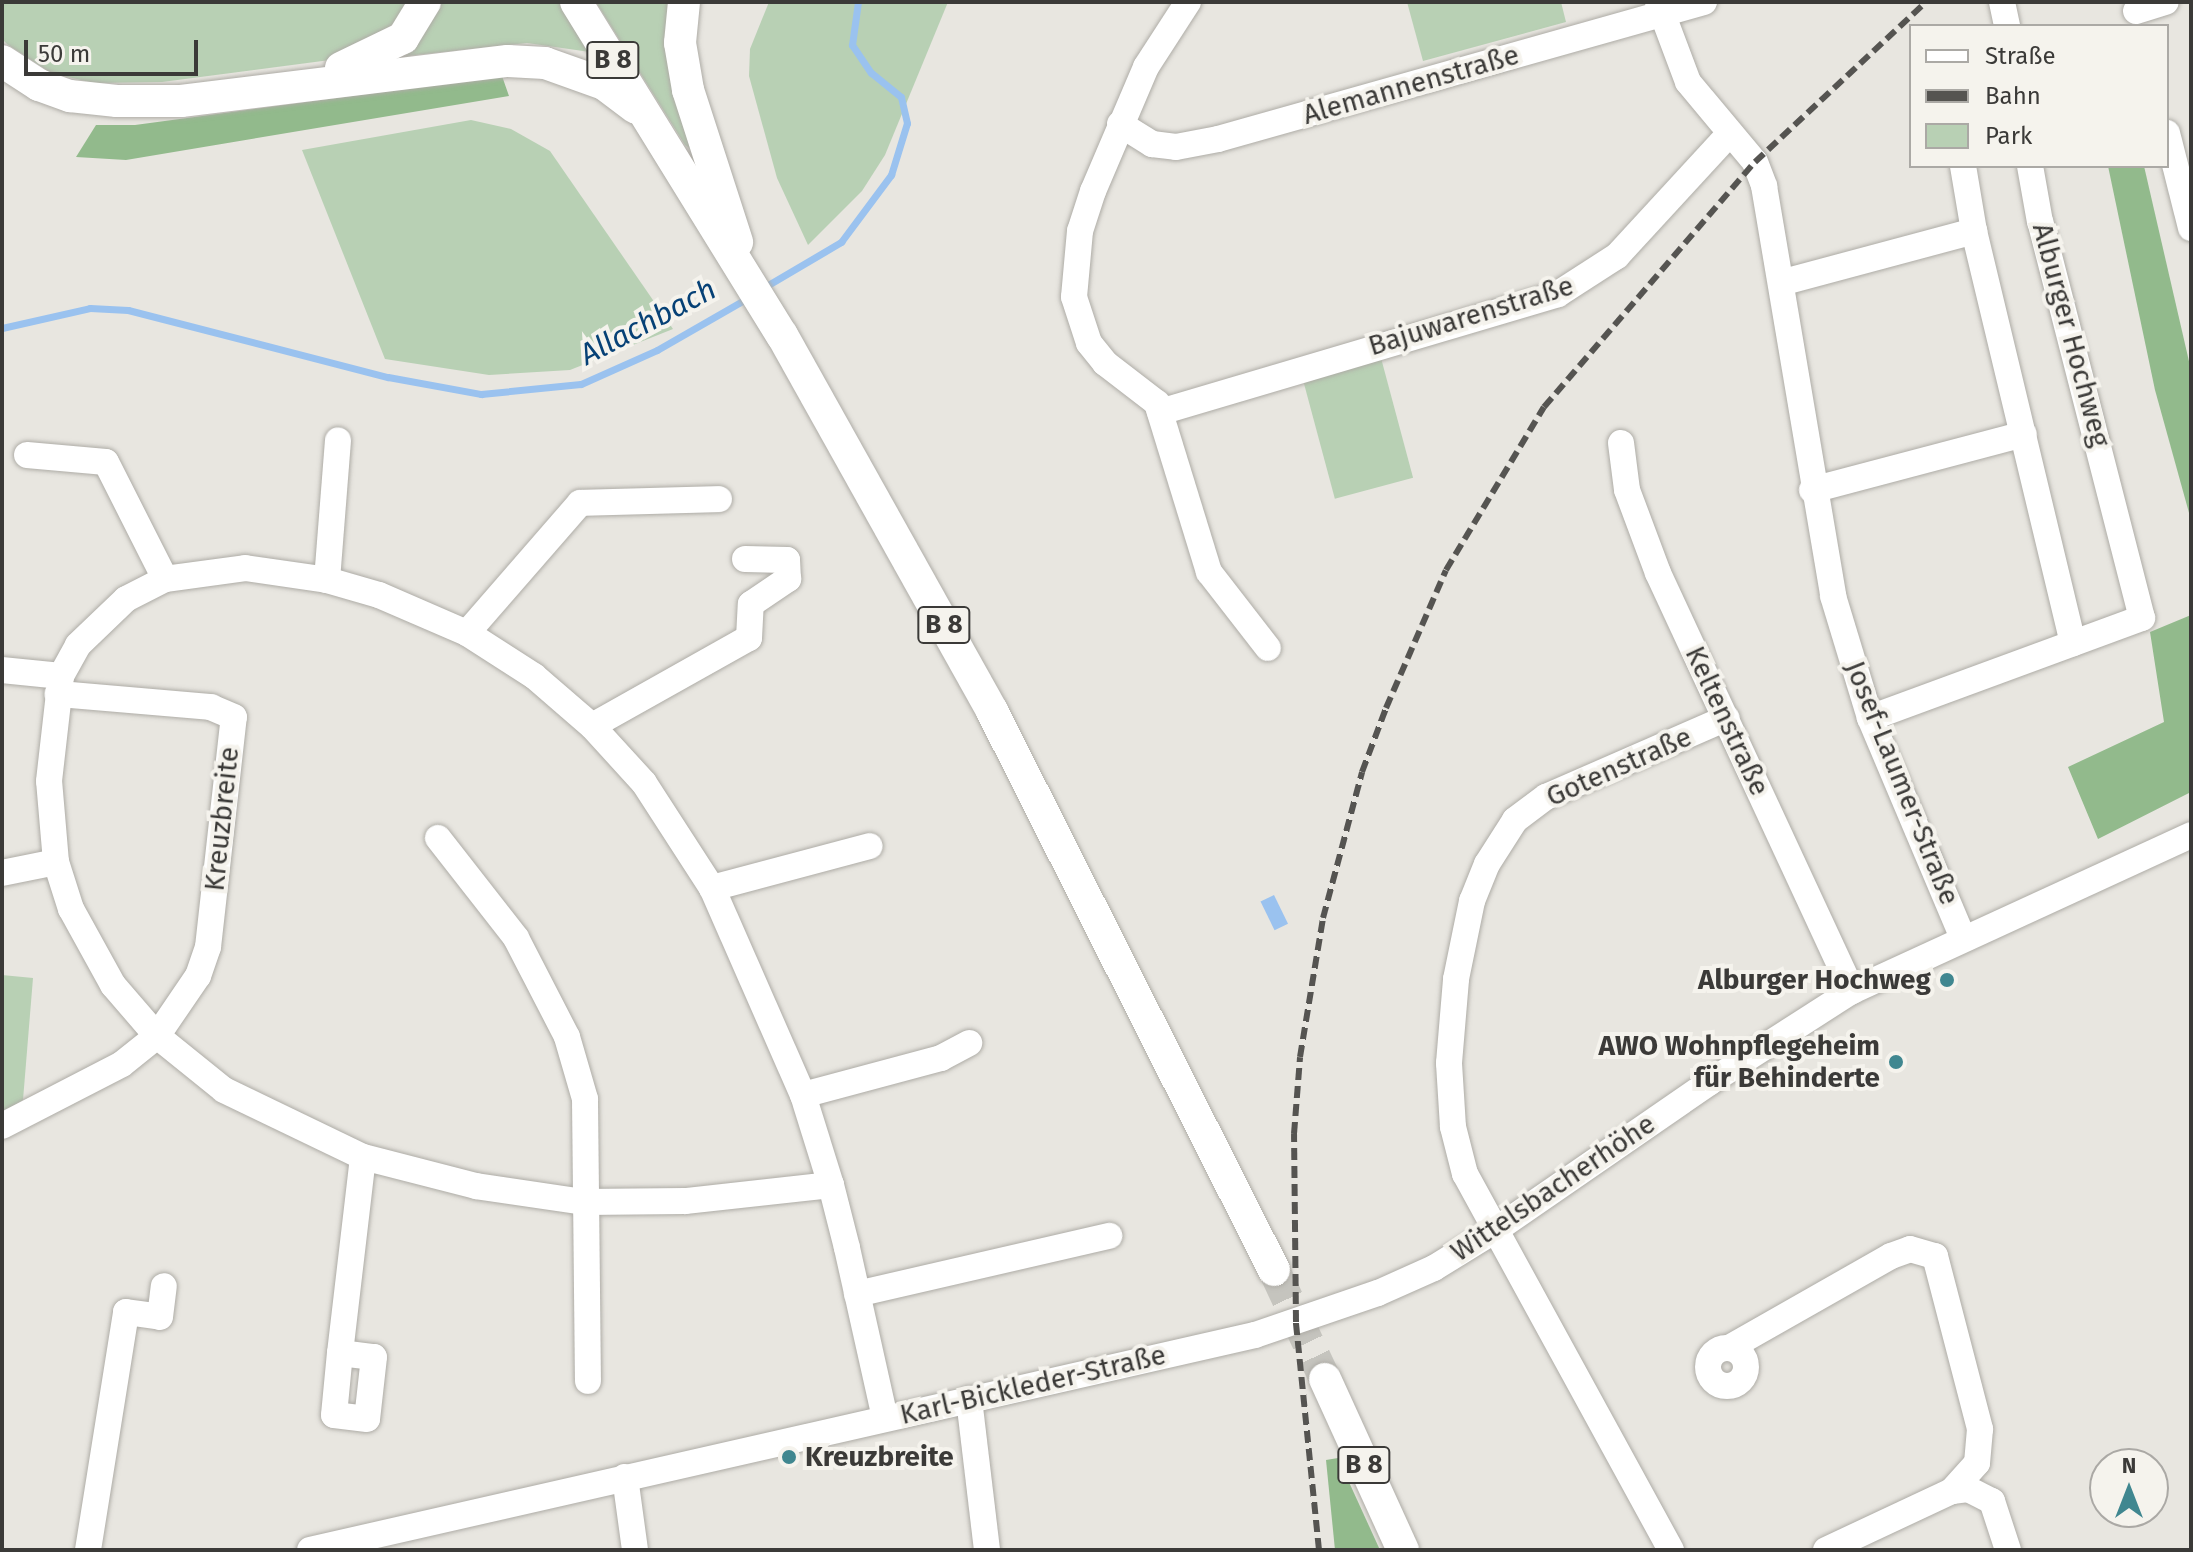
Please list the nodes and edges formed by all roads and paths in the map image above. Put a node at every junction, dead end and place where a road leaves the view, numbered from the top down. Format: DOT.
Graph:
graph roads {
  1 [pos="425,2"];
  2 [pos="576,2"];
  3 [pos="684,2"];
  4 [pos="1188,2"];
  5 [pos="1704,2"];
  6 [pos="2002,2"];
  7 [pos="2166,2"];
  8 [pos="1659,9"];
  9 [pos="2137,13"];
  10 [pos="2007,24"];
  11 [pos="2,61"];
  12 [pos="300,83"];
  13 [pos="650,118"];
  14 [pos="1120,124"];
  15 [pos="1729,134"];
  16 [pos="2169,141"];
  17 [pos="1963,168"];
  18 [pos="2030,168"];
  19 [pos="2191,228"];
  20 [pos="1974,231"];
  21 [pos="743,269"];
  22 [pos="1784,282"];
  23 [pos="1160,412"];
  24 [pos="2024,434"];
  25 [pos="338,440"];
  26 [pos="1621,443"];
  27 [pos="27,455"];
  28 [pos="1812,490"];
  29 [pos="719,499"];
  30 [pos="745,559"];
  31 [pos="165,579"];
  32 [pos="327,580"];
  33 [pos="467,633"];
  34 [pos="2073,643"];
  35 [pos="1268,648"];
  36 [pos="2,670"];
  37 [pos="59,685"];
  38 [pos="1727,718"];
  39 [pos="1870,718"];
  40 [pos="592,726"];
  41 [pos="2191,835"];
  42 [pos="438,838"];
  43 [pos="870,846"];
  44 [pos="56,862"];
  45 [pos="2,873"];
  46 [pos="712,888"];
  47 [pos="1962,936"];
  48 [pos="1852,991"];
  49 [pos="157,1036"];
  50 [pos="969,1043"];
  51 [pos="803,1095"];
  52 [pos="2,1126"];
  53 [pos="363,1157"];
  54 [pos="831,1185"];
  55 [pos="584,1202"];
  56 [pos="1494,1231"];
  57 [pos="1109,1236"];
  58 [pos="1274,1270"];
  59 [pos="164,1286"];
  60 [pos="1378,1293"];
  61 [pos="857,1294"];
  62 [pos="1790,1312"];
  63 [pos="340,1353"];
  64 [pos="1325,1379"];
  65 [pos="588,1381"];
  66 [pos="969,1399"];
  67 [pos="885,1418"];
  68 [pos="625,1477"];
  69 [pos="1952,1491"];
  70 [pos="88,1550"];
  71 [pos="310,1550"];
  72 [pos="635,1550"];
  73 [pos="987,1550"];
  74 [pos="1403,1550"];
  75 [pos="1671,1550"];
  76 [pos="1826,1550"];
  77 [pos="2008,1550"];
  1 -- 12 [label="main road"];
  2 -- 13 [label="main road, B 8"];
  3 -- 21 [label="main road"];
  4 -- 14 [label="street"];
  5 -- 8 [label="street, Alemannenstraße"];
  6 -- 10 [label="street"];
  7 -- 9 [label="street"];
  8 -- 14 [label="street, Alemannenstraße"];
  8 -- 15 [label="street"];
  11 -- 12 [label="main road"];
  12 -- 13 [label="main road"];
  13 -- 21 [label="main road, B 8"];
  14 -- 23 [label="street"];
  15 -- 22 [label="street, Josef-Laumer-Straße"];
  15 -- 23 [label="street, Bajuwarenstraße"];
  16 -- 19 [label="street"];
  17 -- 20 [label="street"];
  18 -- 34 [label="street, Alburger Hochweg"];
  20 -- 22 [label="street"];
  20 -- 24 [label="street"];
  21 -- 58 [label="main road, B 8"];
  22 -- 28 [label="street, Josef-Laumer-Straße"];
  23 -- 35 [label="street"];
  24 -- 28 [label="street"];
  24 -- 34 [label="street"];
  25 -- 32 [label="street"];
  26 -- 38 [label="street, Keltenstraße"];
  27 -- 31 [label="street"];
  28 -- 39 [label="street, Josef-Laumer-Straße"];
  29 -- 33 [label="street"];
  30 -- 40 [label="street"];
  31 -- 32 [label="street"];
  31 -- 37 [label="street"];
  32 -- 33 [label="street"];
  33 -- 40 [label="street"];
  34 -- 39 [label="street, Alburger Hochweg"];
  36 -- 37 [label="street, Kreuzbreite"];
  37 -- 44 [label="street"];
  37 -- 49 [label="street, Kreuzbreite"];
  38 -- 48 [label="street, Keltenstraße"];
  38 -- 56 [label="street, Gotenstraße"];
  39 -- 47 [label="street, Josef-Laumer-Straße"];
  40 -- 46 [label="street"];
  41 -- 47 [label="street, Wittelsbacherhöhe"];
  42 -- 55 [label="street"];
  43 -- 46 [label="street"];
  44 -- 45 [label="street"];
  44 -- 49 [label="street"];
  46 -- 51 [label="street"];
  47 -- 48 [label="street, Wittelsbacherhöhe"];
  48 -- 56 [label="street, Wittelsbacherhöhe"];
  49 -- 52 [label="street, Kreuzbreite"];
  49 -- 53 [label="street"];
  50 -- 51 [label="street"];
  51 -- 54 [label="street"];
  53 -- 55 [label="street"];
  53 -- 63 [label="street"];
  54 -- 55 [label="street"];
  54 -- 61 [label="street"];
  55 -- 65 [label="street"];
  56 -- 60 [label="street, Wittelsbacherhöhe"];
  56 -- 75 [label="street, Gotenstraße"];
  57 -- 61 [label="street"];
  59 -- 70 [label="street"];
  60 -- 66 [label="street, Karl-Bickleder-Straße"];
  61 -- 67 [label="street"];
  62 -- 62 [label="street"];
  62 -- 69 [label="street"];
  64 -- 74 [label="main road, B 8"];
  66 -- 67 [label="street, Karl-Bickleder-Straße"];
  66 -- 73 [label="street"];
  67 -- 68 [label="street, Karl-Bickleder-Straße"];
  68 -- 71 [label="street, Karl-Bickleder-Straße"];
  68 -- 72 [label="street"];
  69 -- 76 [label="street"];
  69 -- 77 [label="street"];
}
